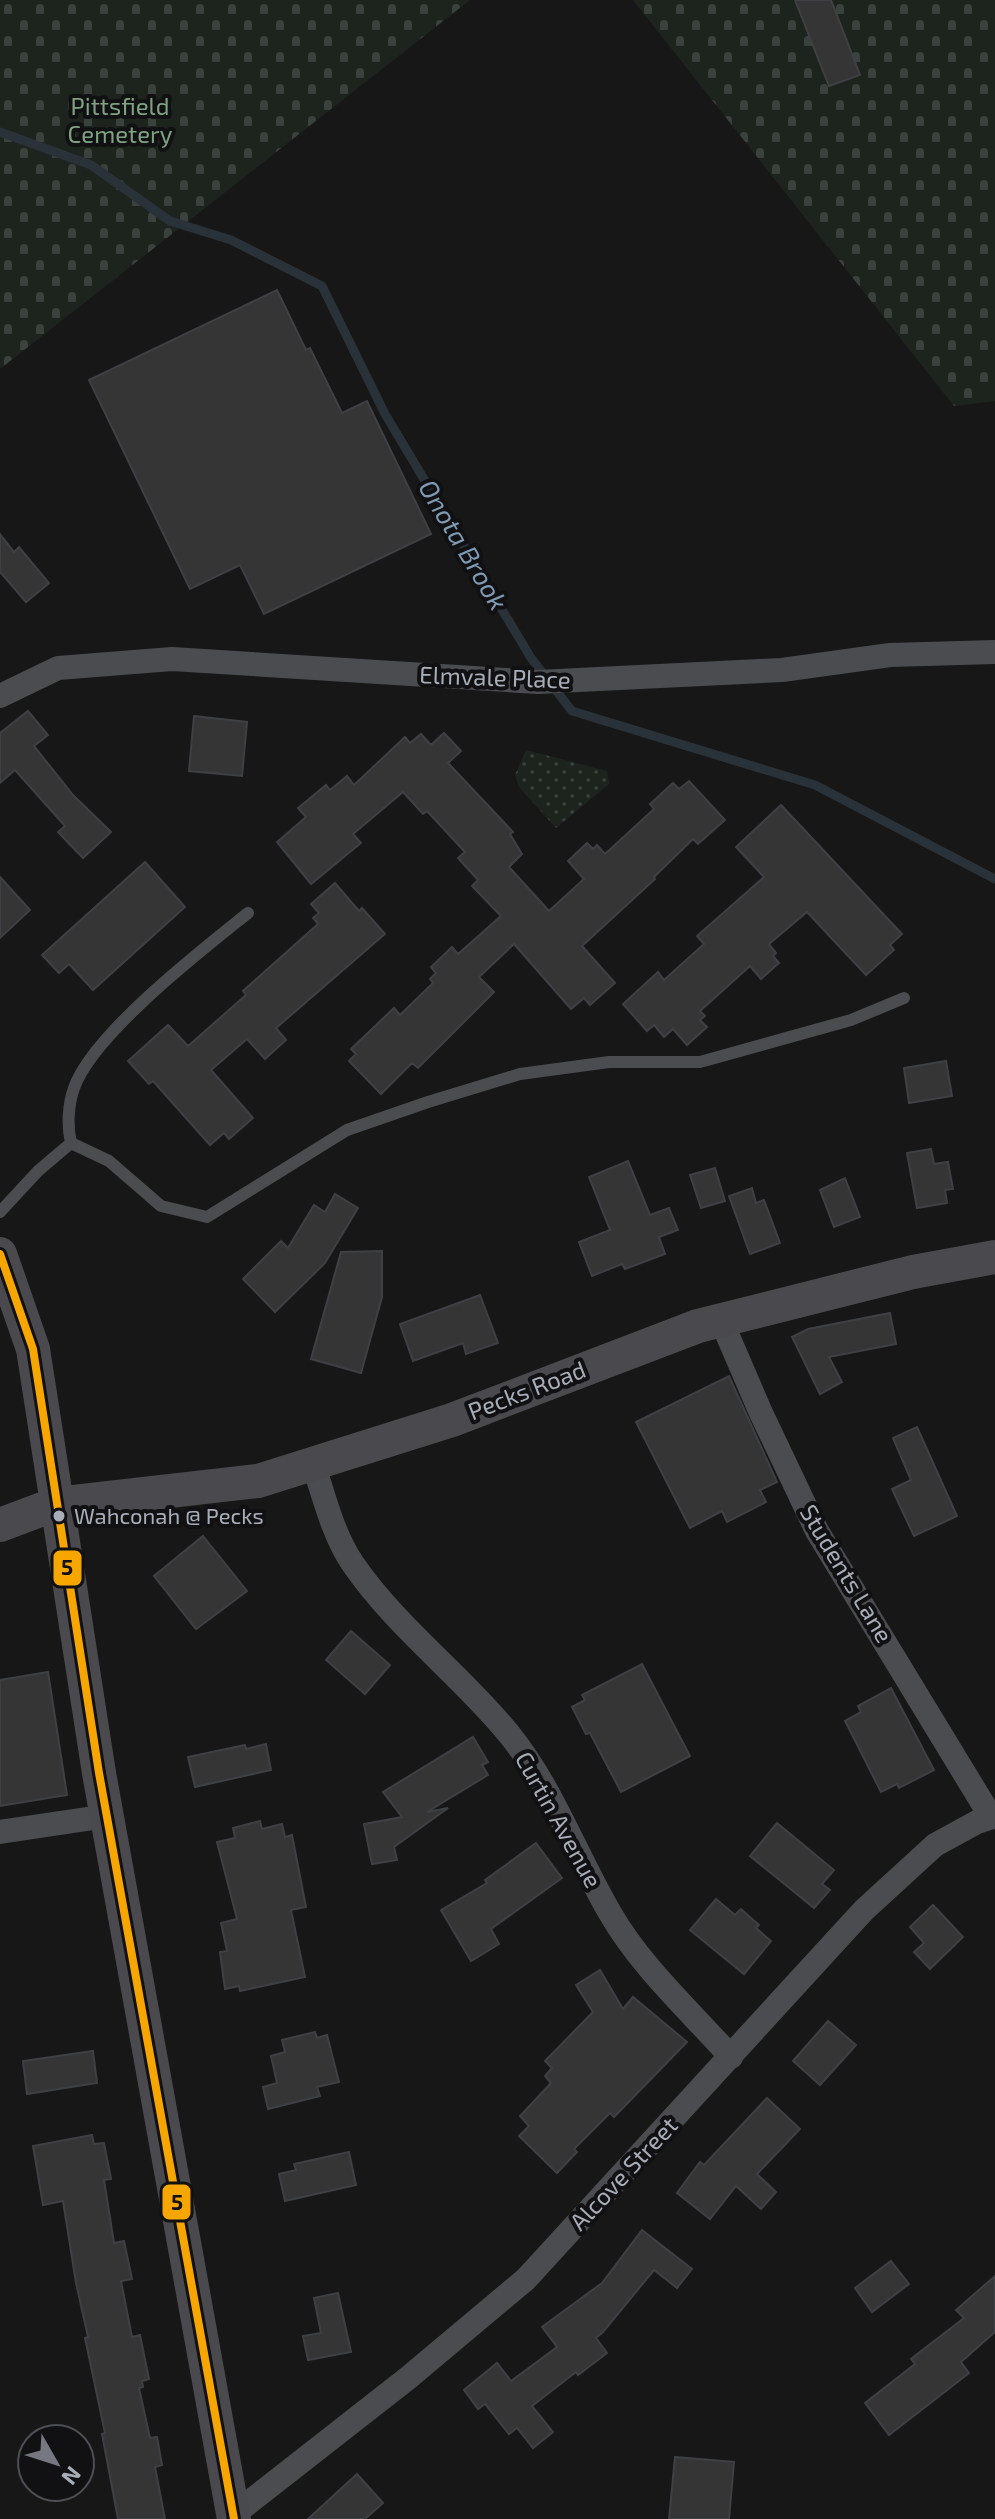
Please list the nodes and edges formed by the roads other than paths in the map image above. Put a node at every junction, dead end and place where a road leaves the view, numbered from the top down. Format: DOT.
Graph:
graph roads {
  1 [pos="995,652"];
  2 [pos="0,696"];
  3 [pos="248,913"];
  4 [pos="904,998"];
  5 [pos="71,1143"];
  6 [pos="0,1212"];
  7 [pos="0,1254"];
  8 [pos="995,1257"];
  9 [pos="721,1320"];
  10 [pos="313,1463"];
  11 [pos="56,1504"];
  12 [pos="0,1525"];
  13 [pos="107,1816"];
  14 [pos="993,1816"];
  15 [pos="0,1832"];
  16 [pos="731,2057"];
  17 [pos="234,2517"];
  1 -- 2 [label="street, Elmvale Place"];
  3 -- 5 [label="lane"];
  4 -- 5 [label="lane"];
  5 -- 6 [label="lane"];
  7 -- 11 [label="street"];
  8 -- 9 [label="street, Pecks Road"];
  9 -- 10 [label="street, Pecks Road"];
  9 -- 14 [label="street, Students Lane"];
  10 -- 11 [label="street, Pecks Road"];
  10 -- 16 [label="street, Curtin Avenue"];
  11 -- 12 [label="street, Pecks Road"];
  11 -- 13 [label="street"];
  13 -- 15 [label="street"];
  13 -- 17 [label="street"];
  14 -- 16 [label="street, Alcove Street"];
  16 -- 17 [label="street, Alcove Street"];
}
